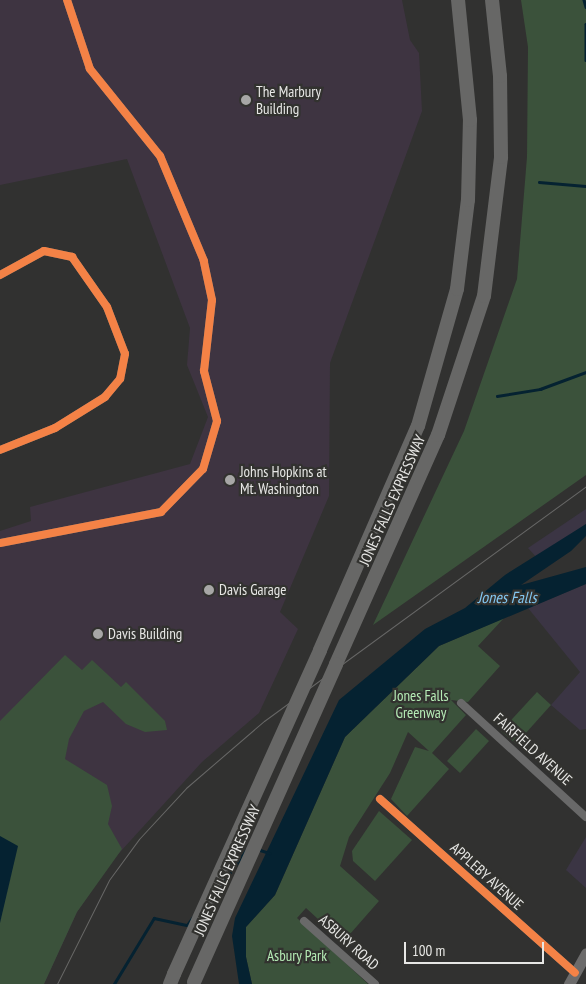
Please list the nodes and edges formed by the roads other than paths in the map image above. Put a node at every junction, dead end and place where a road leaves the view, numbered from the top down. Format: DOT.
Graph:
graph roads {
  1 [pos="67,0"];
  2 [pos="458,0"];
  3 [pos="492,0"];
  4 [pos="0,275"];
  5 [pos="0,450"];
  6 [pos="0,543"];
  7 [pos="461,703"];
  8 [pos="380,799"];
  9 [pos="586,817"];
  10 [pos="304,921"];
  11 [pos="586,953"];
  12 [pos="575,973"];
  13 [pos="172,979"];
  14 [pos="194,983"];
  15 [pos="375,984"];
  16 [pos="569,984"];
  1 -- 6 [label="street"];
  2 -- 13 [label="highway, JONES FALLS EXPRESSWAY, bridge"];
  3 -- 14 [label="highway, JONES FALLS EXPRESSWAY, bridge"];
  4 -- 5 [label="street"];
  7 -- 9 [label="street, FAIRFIELD AVENUE"];
  8 -- 12 [label="street, APPLEBY AVENUE"];
  10 -- 15 [label="street, ASBURY ROAD"];
  11 -- 12 [label="main road"];
  12 -- 16 [label="main road"];
}
